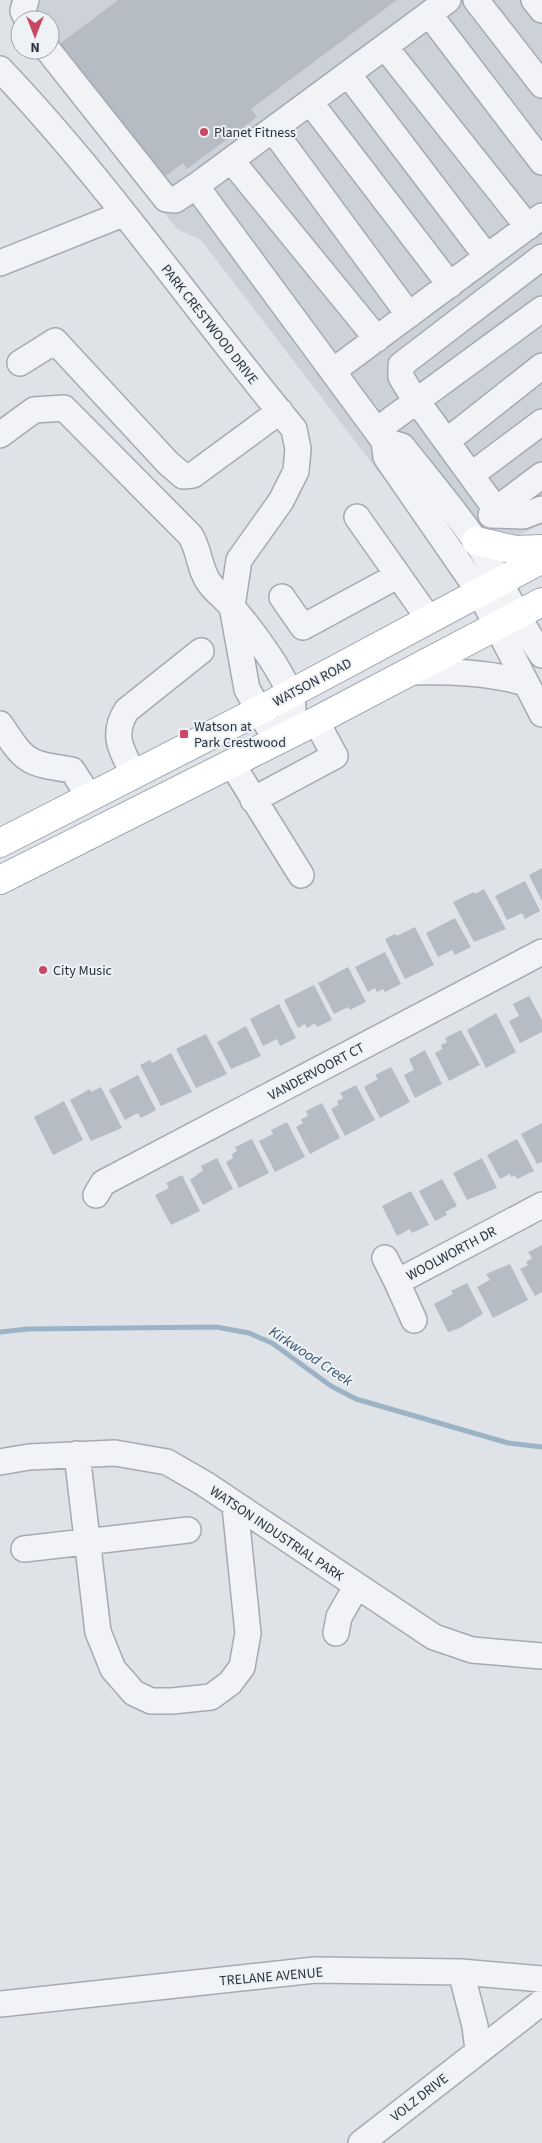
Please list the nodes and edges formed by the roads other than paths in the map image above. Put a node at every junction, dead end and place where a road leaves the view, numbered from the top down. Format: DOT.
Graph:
graph roads {
  1 [pos="476,0"];
  2 [pos="534,0"];
  3 [pos="439,7"];
  4 [pos="542,10"];
  5 [pos="385,46"];
  6 [pos="56,60"];
  7 [pos="0,69"];
  8 [pos="348,74"];
  9 [pos="542,85"];
  10 [pos="310,102"];
  11 [pos="273,130"];
  12 [pos="231,160"];
  13 [pos="542,162"];
  14 [pos="196,186"];
  15 [pos="123,214"];
  16 [pos="535,221"];
  17 [pos="487,257"];
  18 [pos="542,257"];
  19 [pos="0,263"];
  20 [pos="450,285"];
  21 [pos="542,309"];
  22 [pos="409,315"];
  23 [pos="377,339"];
  24 [pos="20,363"];
  25 [pos="542,366"];
  26 [pos="333,372"];
  27 [pos="418,402"];
  28 [pos="280,411"];
  29 [pos="542,422"];
  30 [pos="0,435"];
  31 [pos="380,436"];
  32 [pos="447,441"];
  33 [pos="470,473"];
  34 [pos="542,475"];
  35 [pos="542,509"];
  36 [pos="503,512"];
  37 [pos="357,517"];
  38 [pos="476,541"];
  39 [pos="542,549"];
  40 [pos="542,559"];
  41 [pos="397,576"];
  42 [pos="490,587"];
  43 [pos="282,597"];
  44 [pos="232,606"];
  45 [pos="520,614"];
  46 [pos="428,620"];
  47 [pos="201,651"];
  48 [pos="542,655"];
  49 [pos="409,672"];
  50 [pos="526,683"];
  51 [pos="290,694"];
  52 [pos="258,711"];
  53 [pos="542,714"];
  54 [pos="316,721"];
  55 [pos="0,724"];
  56 [pos="285,737"];
  57 [pos="232,764"];
  58 [pos="133,773"];
  59 [pos="89,796"];
  60 [pos="253,800"];
  61 [pos="0,843"];
  62 [pos="301,874"];
  63 [pos="0,880"];
  64 [pos="542,952"];
  65 [pos="96,1195"];
  66 [pos="542,1205"];
  67 [pos="385,1258"];
  68 [pos="397,1282"];
  69 [pos="414,1320"];
  70 [pos="77,1454"];
  71 [pos="0,1462"];
  72 [pos="235,1506"];
  73 [pos="188,1530"];
  74 [pos="89,1547"];
  75 [pos="24,1549"];
  76 [pos="356,1587"];
  77 [pos="336,1633"];
  78 [pos="542,1656"];
  79 [pos="461,1972"];
  80 [pos="542,1979"];
  81 [pos="542,2002"];
  82 [pos="0,2004"];
  83 [pos="478,2050"];
  84 [pos="361,2143"];
  1 -- 9 [label="street"];
  2 -- 4 [label="street"];
  3 -- 5 [label="street"];
  3 -- 13 [label="street"];
  5 -- 8 [label="street"];
  5 -- 16 [label="street"];
  6 -- 14 [label="street"];
  7 -- 15 [label="street, PARK CRESTWOOD DRIVE"];
  8 -- 10 [label="street"];
  8 -- 17 [label="street"];
  10 -- 11 [label="street"];
  10 -- 20 [label="street"];
  11 -- 12 [label="street"];
  11 -- 22 [label="street"];
  12 -- 14 [label="street"];
  12 -- 23 [label="street"];
  14 -- 26 [label="street"];
  15 -- 19 [label="street"];
  15 -- 28 [label="street, PARK CRESTWOOD DRIVE"];
  16 -- 17 [label="street"];
  17 -- 20 [label="street"];
  18 -- 27 [label="street"];
  20 -- 22 [label="street"];
  21 -- 27 [label="street"];
  22 -- 23 [label="street"];
  23 -- 26 [label="street"];
  24 -- 28 [label="street"];
  25 -- 32 [label="street"];
  26 -- 31 [label="street"];
  27 -- 31 [label="street"];
  27 -- 32 [label="street"];
  28 -- 44 [label="street, PARK CRESTWOOD DRIVE"];
  29 -- 33 [label="street"];
  30 -- 44 [label="street"];
  31 -- 38 [label="street"];
  31 -- 42 [label="street"];
  32 -- 33 [label="street"];
  33 -- 36 [label="street"];
  34 -- 36 [label="street"];
  35 -- 36 [label="street"];
  37 -- 41 [label="street"];
  38 -- 39 [label="main road"];
  38 -- 42 [label="street"];
  40 -- 42 [label="main road, WATSON ROAD"];
  41 -- 43 [label="street"];
  41 -- 46 [label="street"];
  42 -- 45 [label="street"];
  42 -- 46 [label="main road, WATSON ROAD"];
  44 -- 51 [label="street"];
  44 -- 52 [label="street, PARK CRESTWOOD DRIVE"];
  45 -- 48 [label="street"];
  45 -- 49 [label="main road"];
  45 -- 50 [label="street"];
  46 -- 51 [label="main road, WATSON ROAD"];
  47 -- 58 [label="street"];
  49 -- 50 [label="street"];
  49 -- 54 [label="main road"];
  50 -- 53 [label="street"];
  51 -- 52 [label="main road, WATSON ROAD"];
  51 -- 56 [label="street"];
  52 -- 56 [label="street, PARK CRESTWOOD DRIVE"];
  52 -- 58 [label="main road, WATSON ROAD"];
  54 -- 56 [label="main road"];
  54 -- 60 [label="street"];
  55 -- 59 [label="street"];
  56 -- 57 [label="main road"];
  57 -- 60 [label="street"];
  57 -- 63 [label="main road"];
  58 -- 59 [label="main road, WATSON ROAD"];
  59 -- 61 [label="main road, WATSON ROAD"];
  60 -- 62 [label="street"];
  64 -- 65 [label="street, VANDERVOORT CT"];
  66 -- 68 [label="street, WOOLWORTH DR"];
  67 -- 68 [label="street"];
  68 -- 69 [label="street, WOOLWORTH DR"];
  70 -- 71 [label="street, WATSON INDUSTRIAL PARK"];
  70 -- 72 [label="street, WATSON INDUSTRIAL PARK"];
  70 -- 74 [label="street"];
  72 -- 74 [label="street"];
  72 -- 76 [label="street, WATSON INDUSTRIAL PARK"];
  73 -- 74 [label="street"];
  74 -- 75 [label="street"];
  76 -- 77 [label="street"];
  76 -- 78 [label="street, WATSON INDUSTRIAL PARK"];
  79 -- 80 [label="street, TRELANE AVENUE"];
  79 -- 82 [label="street, TRELANE AVENUE"];
  79 -- 83 [label="street"];
  81 -- 83 [label="street, VOLZ DRIVE"];
  83 -- 84 [label="street, VOLZ DRIVE"];
}
